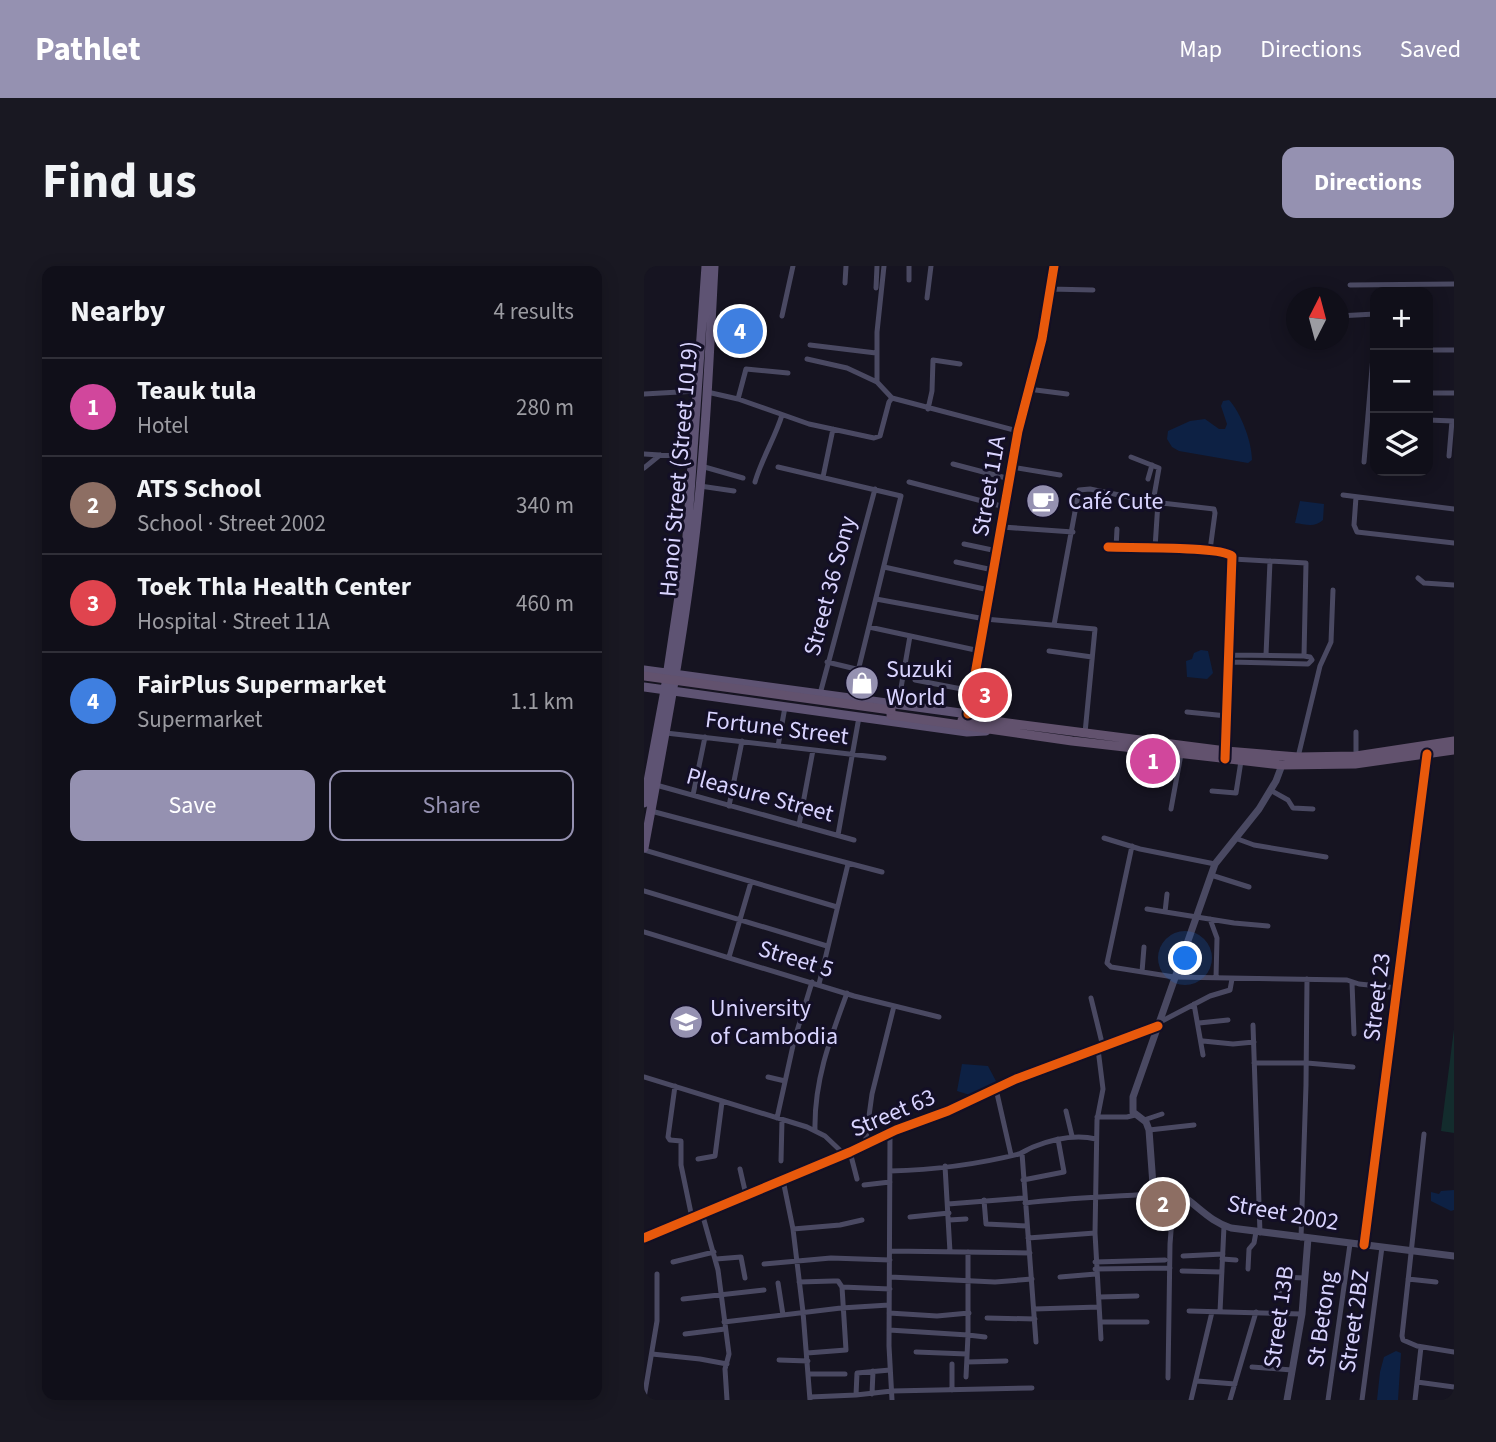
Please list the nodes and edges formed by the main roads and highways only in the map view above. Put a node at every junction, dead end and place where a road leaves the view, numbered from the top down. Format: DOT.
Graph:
graph roads {
  1 [pos="706,266"];
  2 [pos="714,266"];
  3 [pos="703,392"];
  4 [pos="699,460"];
  5 [pos="644,670"];
  6 [pos="672,673"];
  7 [pos="644,676"];
  8 [pos="644,682"];
  9 [pos="644,687"];
  10 [pos="780,688"];
  11 [pos="670,691"];
  12 [pos="781,706"];
  13 [pos="893,710"];
  14 [pos="993,726"];
  15 [pos="1454,741"];
  16 [pos="1454,750"];
  17 [pos="1225,755"];
  18 [pos="648,761"];
  19 [pos="647,807"];
  20 [pos="644,849"];
  1 -- 3 [label="main road, Hanoi Street (Street 1019)"];
  2 -- 3 [label="main road, Hanoi Street (Street 1019)"];
  3 -- 4 [label="main road, Hanoi Street (Street 1019)"];
  4 -- 6 [label="main road, Hanoi Street (Street 1019)"];
  4 -- 6 [label="main road, Hanoi Street (Street 1019)"];
  5 -- 6 [label="main road"];
  6 -- 10 [label="main road"];
  6 -- 11 [label="main road"];
  7 -- 13 [label="highway, bridge"];
  8 -- 13 [label="highway, bridge"];
  9 -- 11 [label="main road"];
  10 -- 12 [label="main road"];
  10 -- 13 [label="main road"];
  11 -- 12 [label="main road"];
  11 -- 18 [label="main road"];
  11 -- 19 [label="main road"];
  12 -- 14 [label="main road"];
  13 -- 14 [label="highway"];
  13 -- 14 [label="main road"];
  14 -- 17 [label="highway"];
  14 -- 17 [label="highway"];
  15 -- 17 [label="highway"];
  16 -- 17 [label="highway"];
  18 -- 19 [label="main road"];
  19 -- 20 [label="main road"];
}
